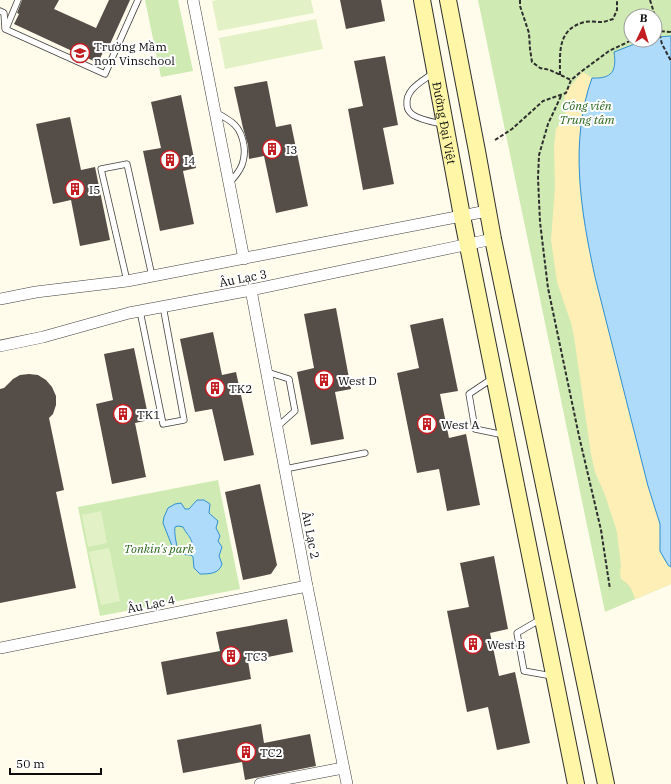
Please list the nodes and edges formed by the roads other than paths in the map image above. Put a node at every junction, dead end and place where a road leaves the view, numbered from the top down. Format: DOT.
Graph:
graph roads {
  1 [pos="18,0"];
  2 [pos="138,0"];
  3 [pos="193,0"];
  4 [pos="422,0"];
  5 [pos="448,0"];
  6 [pos="0,11"];
  7 [pos="5,30"];
  8 [pos="435,71"];
  9 [pos="215,112"];
  10 [pos="445,125"];
  11 [pos="229,184"];
  12 [pos="487,211"];
  13 [pos="462,216"];
  14 [pos="493,239"];
  15 [pos="468,245"];
  16 [pos="244,259"];
  17 [pos="152,276"];
  18 [pos="127,281"];
  19 [pos="252,290"];
  20 [pos="0,299"];
  21 [pos="163,306"];
  22 [pos="140,311"];
  23 [pos="0,346"];
  24 [pos="267,372"];
  25 [pos="494,376"];
  26 [pos="277,427"];
  27 [pos="506,436"];
  28 [pos="365,453"];
  29 [pos="285,469"];
  30 [pos="307,586"];
  31 [pos="543,618"];
  32 [pos="0,648"];
  33 [pos="554,676"];
  34 [pos="344,768"];
  35 [pos="260,784"];
  36 [pos="347,784"];
  37 [pos="576,784"];
  38 [pos="606,784"];
  1 -- 7 [label="lane"];
  2 -- 7 [label="lane"];
  3 -- 9 [label="street"];
  4 -- 8 [label="street, Đường Đại Việt"];
  5 -- 12 [label="street"];
  6 -- 7 [label="lane"];
  8 -- 10 [label="street, Đường Đại Việt"];
  8 -- 10 [label="lane"];
  9 -- 11 [label="street"];
  9 -- 11 [label="lane"];
  10 -- 13 [label="street, Đường Đại Việt"];
  11 -- 16 [label="street"];
  12 -- 13 [label="street, Âu Lạc 3"];
  12 -- 14 [label="street"];
  13 -- 15 [label="street, Đường Đại Việt"];
  13 -- 16 [label="street, Âu Lạc 3"];
  14 -- 15 [label="street, Âu Lạc 3"];
  14 -- 38 [label="street"];
  15 -- 19 [label="street, Âu Lạc 3"];
  15 -- 25 [label="street, Đường Đại Việt"];
  16 -- 17 [label="street, Âu Lạc 3"];
  17 -- 18 [label="street, Âu Lạc 3"];
  17 -- 18 [label="lane"];
  18 -- 20 [label="street, Âu Lạc 3"];
  19 -- 21 [label="street, Âu Lạc 3"];
  19 -- 24 [label="street, Âu Lạc 2"];
  21 -- 22 [label="street, Âu Lạc 3"];
  21 -- 22 [label="lane"];
  22 -- 23 [label="street, Âu Lạc 3"];
  24 -- 26 [label="street, Âu Lạc 2"];
  24 -- 26 [label="lane"];
  25 -- 27 [label="street, Đường Đại Việt"];
  25 -- 27 [label="lane"];
  26 -- 29 [label="street, Âu Lạc 2"];
  27 -- 31 [label="street, Đường Đại Việt"];
  28 -- 29 [label="lane"];
  29 -- 30 [label="street, Âu Lạc 2"];
  30 -- 32 [label="street, Âu Lạc 4"];
  30 -- 34 [label="street, Âu Lạc 2"];
  31 -- 33 [label="street, Đường Đại Việt"];
  31 -- 33 [label="lane"];
  33 -- 37 [label="street, Đường Đại Việt"];
  34 -- 35 [label="street"];
  34 -- 36 [label="street, Âu Lạc 2"];
}
